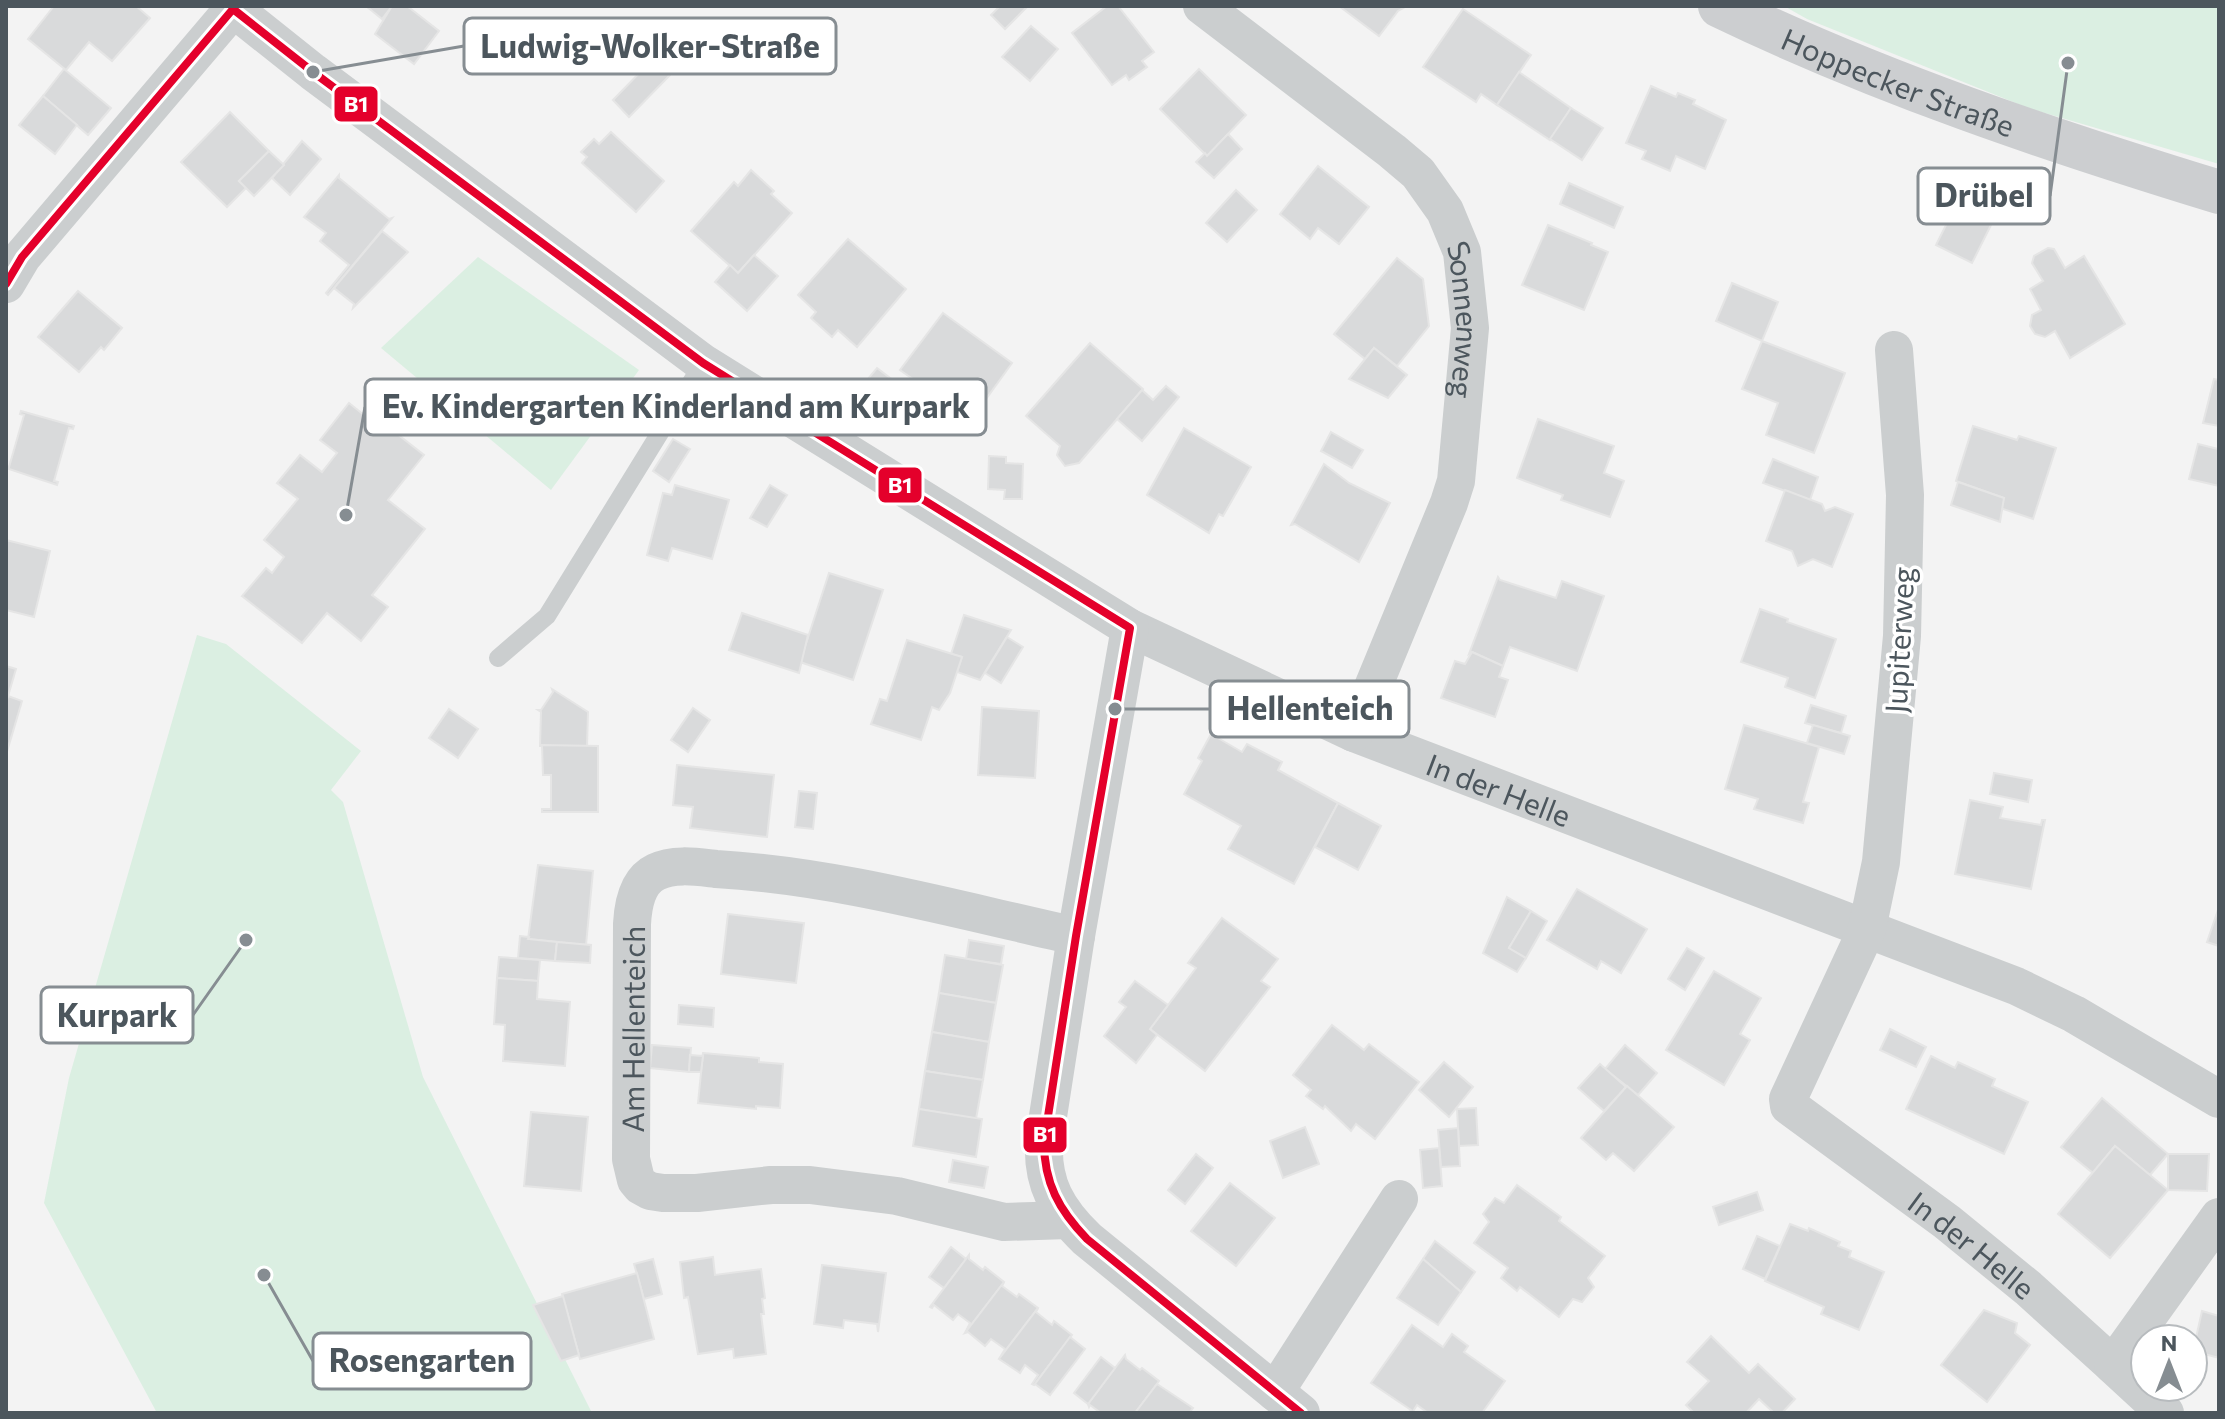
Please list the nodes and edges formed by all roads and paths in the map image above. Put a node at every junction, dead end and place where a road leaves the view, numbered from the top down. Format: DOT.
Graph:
graph roads {
  1 [pos="1202,6"];
  2 [pos="1720,6"];
  3 [pos="232,7"];
  4 [pos="2219,192"];
  5 [pos="6,284"];
  6 [pos="1894,350"];
  7 [pos="703,363"];
  8 [pos="1130,628"];
  9 [pos="498,658"];
  10 [pos="1354,733"];
  11 [pos="1867,929"];
  12 [pos="1076,936"];
  13 [pos="2219,1099"];
  14 [pos="1399,1199"];
  15 [pos="2219,1217"];
  16 [pos="1068,1220"];
  17 [pos="2113,1365"];
  18 [pos="1288,1403"];
  19 [pos="2165,1413"];
  1 -- 10 [label="street, Sonnenweg"];
  2 -- 4 [label="street, Hoppecker Straße"];
  3 -- 5 [label="street"];
  3 -- 7 [label="street, In der Helle"];
  6 -- 11 [label="street, Jupiterweg"];
  7 -- 8 [label="street, In der Helle"];
  7 -- 9 [label="lane"];
  8 -- 10 [label="street, In der Helle"];
  8 -- 12 [label="street"];
  10 -- 11 [label="street, In der Helle"];
  11 -- 13 [label="street, In der Helle"];
  11 -- 17 [label="street, In der Helle"];
  12 -- 16 [label="street"];
  12 -- 16 [label="street, Am Hellenteich"];
  14 -- 18 [label="street"];
  15 -- 17 [label="street"];
  16 -- 18 [label="street"];
  17 -- 19 [label="street, In der Helle"];
}
